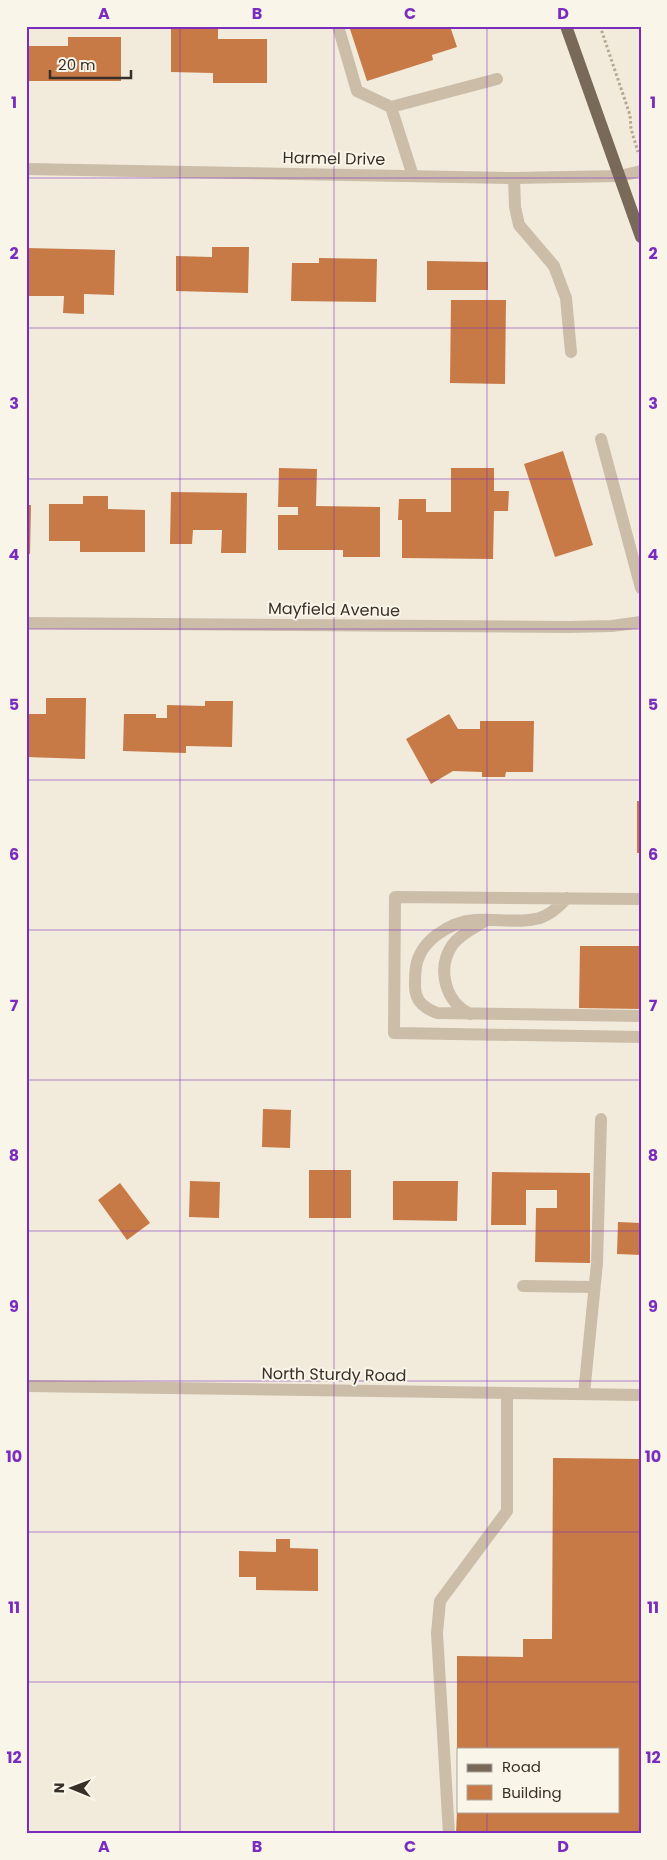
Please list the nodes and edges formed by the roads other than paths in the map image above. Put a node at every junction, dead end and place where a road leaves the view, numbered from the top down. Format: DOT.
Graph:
graph roads {
  1 [pos="338,26"];
  2 [pos="566,26"];
  3 [pos="497,79"];
  4 [pos="391,107"];
  5 [pos="26,170"];
  6 [pos="641,171"];
  7 [pos="413,176"];
  8 [pos="620,176"];
  9 [pos="514,178"];
  10 [pos="641,237"];
  11 [pos="570,352"];
  12 [pos="601,439"];
  13 [pos="641,588"];
  14 [pos="26,622"];
  15 [pos="641,622"];
  16 [pos="567,898"];
  17 [pos="641,899"];
  18 [pos="488,920"];
  19 [pos="471,1014"];
  20 [pos="641,1016"];
  21 [pos="641,1037"];
  22 [pos="601,1119"];
  23 [pos="523,1286"];
  24 [pos="594,1287"];
  25 [pos="26,1386"];
  26 [pos="507,1393"];
  27 [pos="584,1394"];
  28 [pos="641,1395"];
  29 [pos="449,1834"];
  1 -- 4 [label="street"];
  2 -- 8 [label="main road"];
  3 -- 4 [label="street"];
  4 -- 7 [label="street"];
  5 -- 7 [label="street, Harmel Drive"];
  6 -- 8 [label="street, Harmel Drive"];
  7 -- 9 [label="street, Harmel Drive"];
  8 -- 9 [label="street, Harmel Drive"];
  8 -- 10 [label="main road"];
  9 -- 11 [label="street"];
  12 -- 13 [label="street"];
  14 -- 15 [label="street, Mayfield Avenue"];
  16 -- 17 [label="street"];
  16 -- 18 [label="street"];
  16 -- 21 [label="street"];
  18 -- 19 [label="street"];
  18 -- 19 [label="street"];
  19 -- 20 [label="street"];
  22 -- 24 [label="street"];
  23 -- 24 [label="street"];
  24 -- 27 [label="street"];
  25 -- 26 [label="street, North Sturdy Road"];
  26 -- 27 [label="street, North Sturdy Road"];
  26 -- 29 [label="street"];
  27 -- 28 [label="street, North Sturdy Road"];
}
